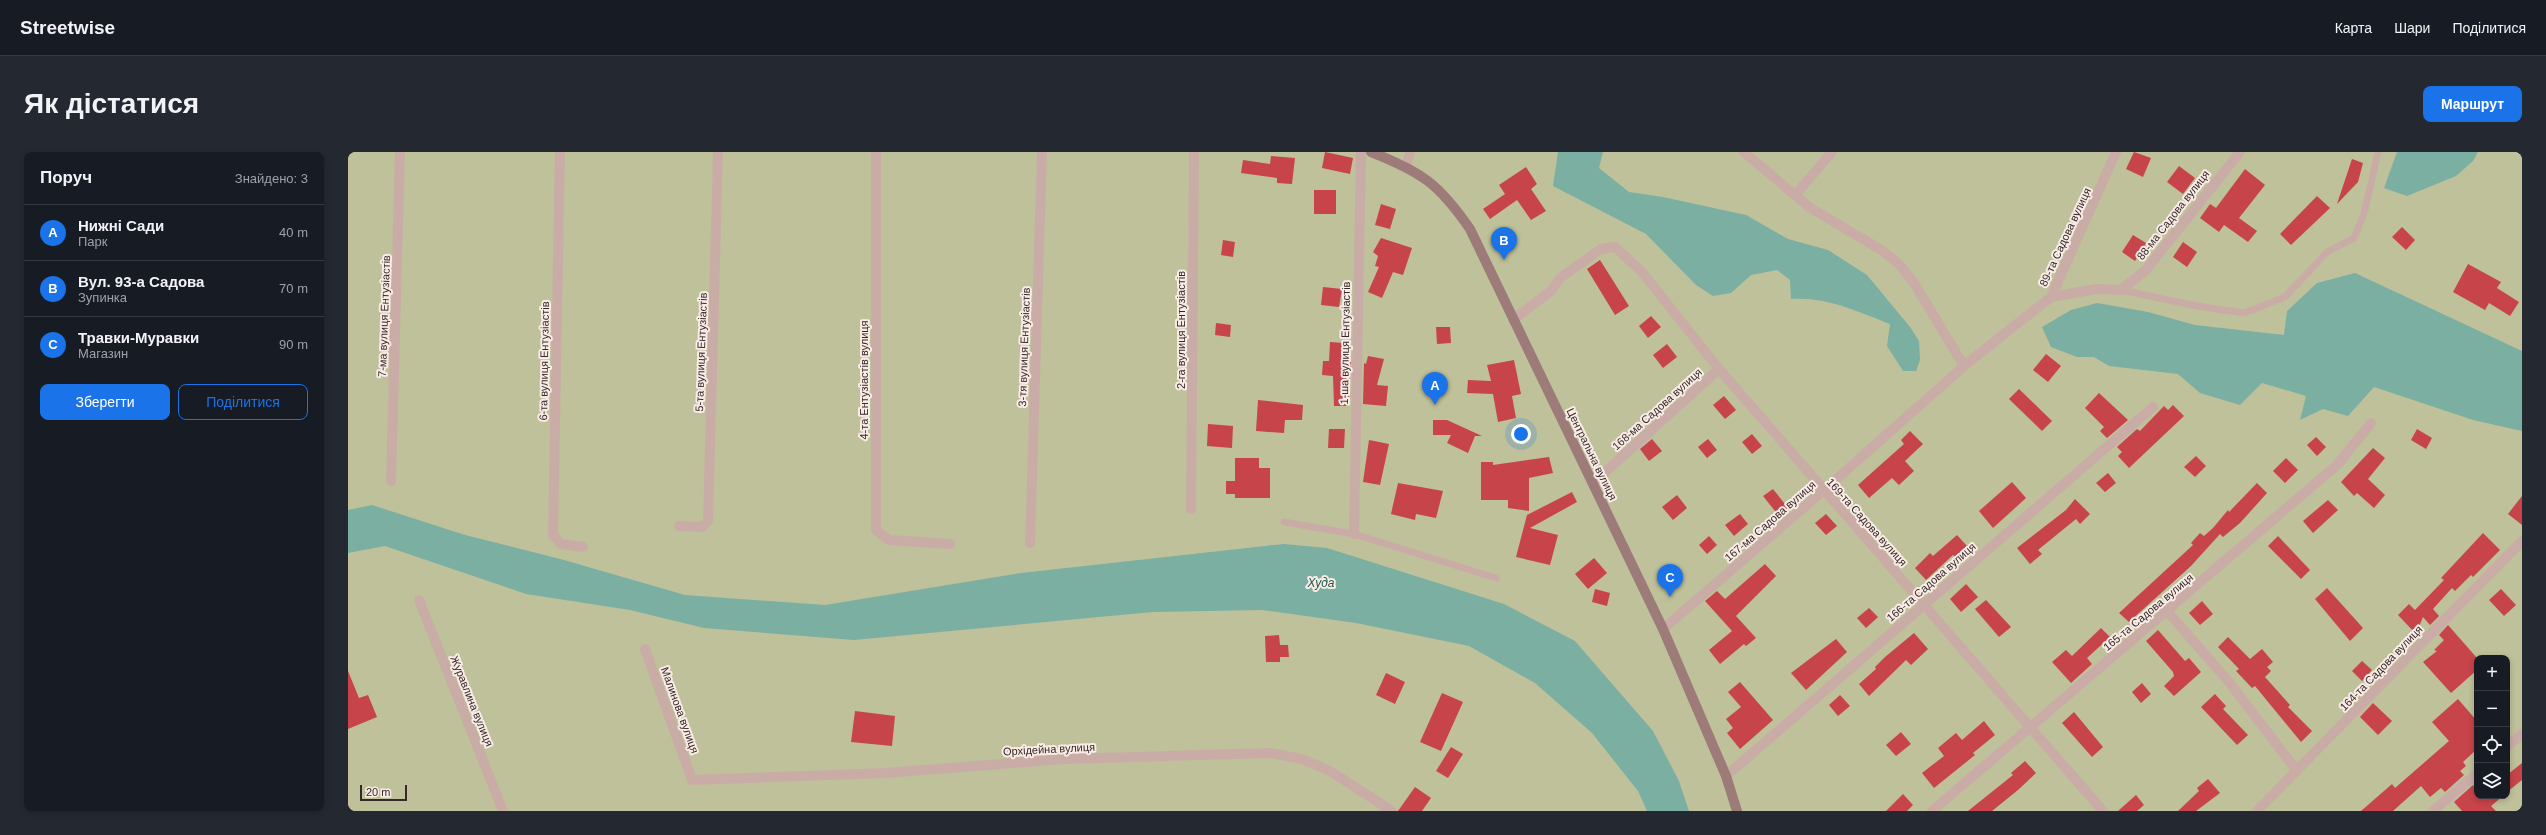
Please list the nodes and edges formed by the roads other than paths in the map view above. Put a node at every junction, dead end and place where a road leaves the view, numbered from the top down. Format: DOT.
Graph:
graph roads {
  1 [pos="400,152"];
  2 [pos="560,152"];
  3 [pos="718,152"];
  4 [pos="876,152"];
  5 [pos="1042,152"];
  6 [pos="1194,152"];
  7 [pos="1361,152"];
  8 [pos="1371,152"];
  9 [pos="1410,152"];
  10 [pos="1744,152"];
  11 [pos="1832,152"];
  12 [pos="2116,152"];
  13 [pos="2240,152"];
  14 [pos="2378,152"];
  15 [pos="1406,166"];
  16 [pos="1795,195"];
  17 [pos="2121,290"];
  18 [pos="2050,297"];
  19 [pos="1513,320"];
  20 [pos="1964,366"];
  21 [pos="1719,370"];
  22 [pos="2153,407"];
  23 [pos="2370,423"];
  24 [pos="391,481"];
  25 [pos="1592,483"];
  26 [pos="1823,491"];
  27 [pos="1191,509"];
  28 [pos="1284,522"];
  29 [pos="679,526"];
  30 [pos="1354,534"];
  31 [pos="2522,542"];
  32 [pos="1030,543"];
  33 [pos="950,544"];
  34 [pos="583,547"];
  35 [pos="1496,578"];
  36 [pos="419,600"];
  37 [pos="1923,604"];
  38 [pos="2168,612"];
  39 [pos="1663,629"];
  40 [pos="645,649"];
  41 [pos="2030,727"];
  42 [pos="2522,734"];
  43 [pos="2510,744"];
  44 [pos="2297,771"];
  45 [pos="1726,776"];
  46 [pos="2474,776"];
  47 [pos="692,780"];
  48 [pos="503,811"];
  49 [pos="1392,811"];
  50 [pos="1737,811"];
  51 [pos="1932,811"];
  52 [pos="2103,811"];
  53 [pos="2257,811"];
  54 [pos="2433,811"];
  1 -- 24 [label="street, 7-ма вулиця Ентузіастів"];
  2 -- 34 [label="street, 6-та вулиця Ентузіастів"];
  3 -- 29 [label="street, 5-та вулиця Ентузіастів"];
  4 -- 33 [label="street, 4-та Ентузіастів вулиця"];
  5 -- 32 [label="street, 3-тя вулиця Ентузіастів"];
  6 -- 27 [label="street, 2-га вулиця Ентузіастів"];
  7 -- 30 [label="street, 1-ша вулиця Ентузіастів"];
  8 -- 15 [label="street, Центральна вулиця"];
  9 -- 15 [label="street"];
  10 -- 16 [label="street"];
  11 -- 16 [label="street"];
  12 -- 18 [label="street, 89-та Садова вулиця"];
  13 -- 17 [label="street, 88-ма Садова вулиця"];
  14 -- 17 [label="lane"];
  15 -- 19 [label="street, Центральна вулиця"];
  16 -- 20 [label="street"];
  17 -- 18 [label="street"];
  18 -- 20 [label="street, 89-та Садова вулиця"];
  19 -- 21 [label="street, 169-та Садова вулиця"];
  19 -- 25 [label="street, Центральна вулиця"];
  20 -- 26 [label="street, 167-ма Садова вулиця"];
  21 -- 25 [label="street, 168-ма Садова вулиця"];
  21 -- 26 [label="street, 169-та Садова вулиця"];
  22 -- 37 [label="street, 166-та Садова вулиця"];
  23 -- 38 [label="street, 165-та Садова вулиця"];
  25 -- 39 [label="street, Центральна вулиця"];
  26 -- 37 [label="street, 169-та Садова вулиця"];
  26 -- 39 [label="street, 167-ма Садова вулиця"];
  28 -- 30 [label="lane"];
  30 -- 35 [label="lane"];
  31 -- 44 [label="street, 164-та Садова вулиця"];
  36 -- 48 [label="street, Журавлина вулиця"];
  37 -- 41 [label="street, 169-та Садова вулиця"];
  37 -- 45 [label="street, 166-та Садова вулиця"];
  38 -- 41 [label="street, 165-та Садова вулиця"];
  38 -- 44 [label="street"];
  39 -- 45 [label="street, Центральна вулиця"];
  40 -- 47 [label="street, Малинова вулиця"];
  41 -- 51 [label="street, 165-та Садова вулиця"];
  41 -- 52 [label="street, 169-та Садова вулиця"];
  42 -- 43 [label="street"];
  44 -- 53 [label="street, 164-та Садова вулиця"];
  45 -- 50 [label="street, Центральна вулиця"];
  46 -- 54 [label="street"];
  47 -- 49 [label="street, Орхідейна вулиця"];
}
